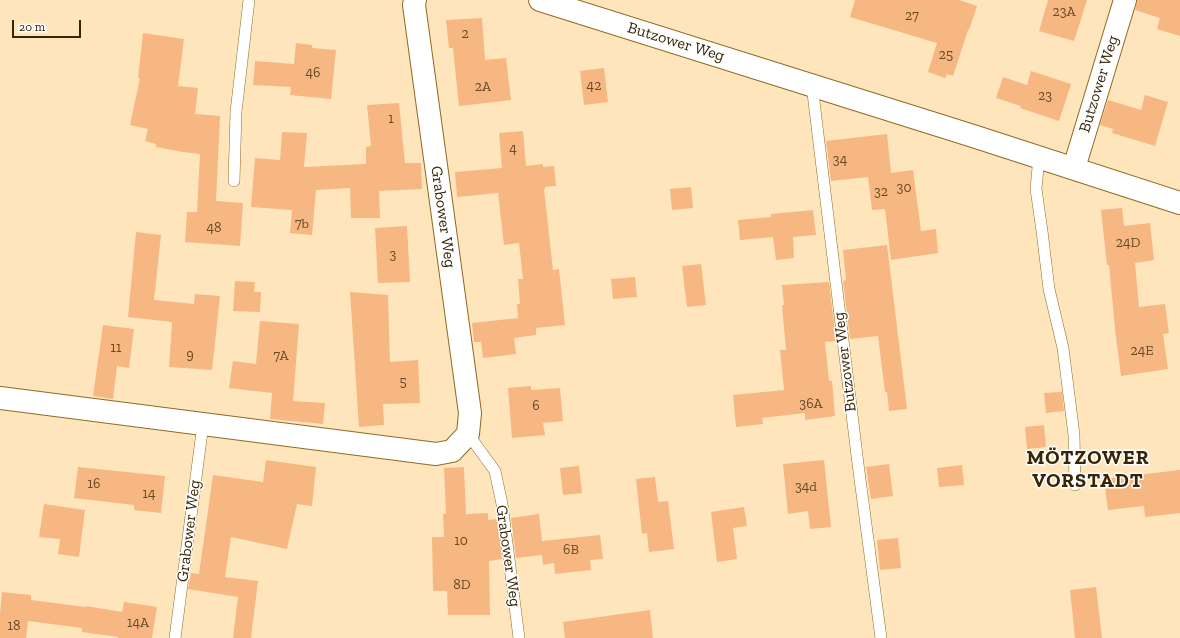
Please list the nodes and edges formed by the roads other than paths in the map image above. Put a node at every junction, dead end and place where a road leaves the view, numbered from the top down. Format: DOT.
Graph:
graph roads {
  1 [pos="249,0"];
  2 [pos="415,0"];
  3 [pos="540,0"];
  4 [pos="1125,0"];
  5 [pos="812,85"];
  6 [pos="1039,157"];
  7 [pos="1074,168"];
  8 [pos="234,181"];
  9 [pos="1180,203"];
  10 [pos="0,398"];
  11 [pos="203,424"];
  12 [pos="468,434"];
  13 [pos="1075,485"];
  14 [pos="175,638"];
  15 [pos="519,638"];
  16 [pos="881,638"];
  1 -- 8 [label="lane"];
  2 -- 12 [label="street, Grabower Weg"];
  3 -- 5 [label="street, Butzower Weg"];
  4 -- 7 [label="street, Butzower Weg"];
  5 -- 6 [label="street, Butzower Weg"];
  5 -- 16 [label="lane, Butzower Weg"];
  6 -- 7 [label="street, Butzower Weg"];
  6 -- 13 [label="lane"];
  7 -- 9 [label="street, Butzower Weg"];
  10 -- 11 [label="street"];
  11 -- 12 [label="street"];
  11 -- 14 [label="lane, Grabower Weg"];
  12 -- 15 [label="lane, Grabower Weg"];
}
